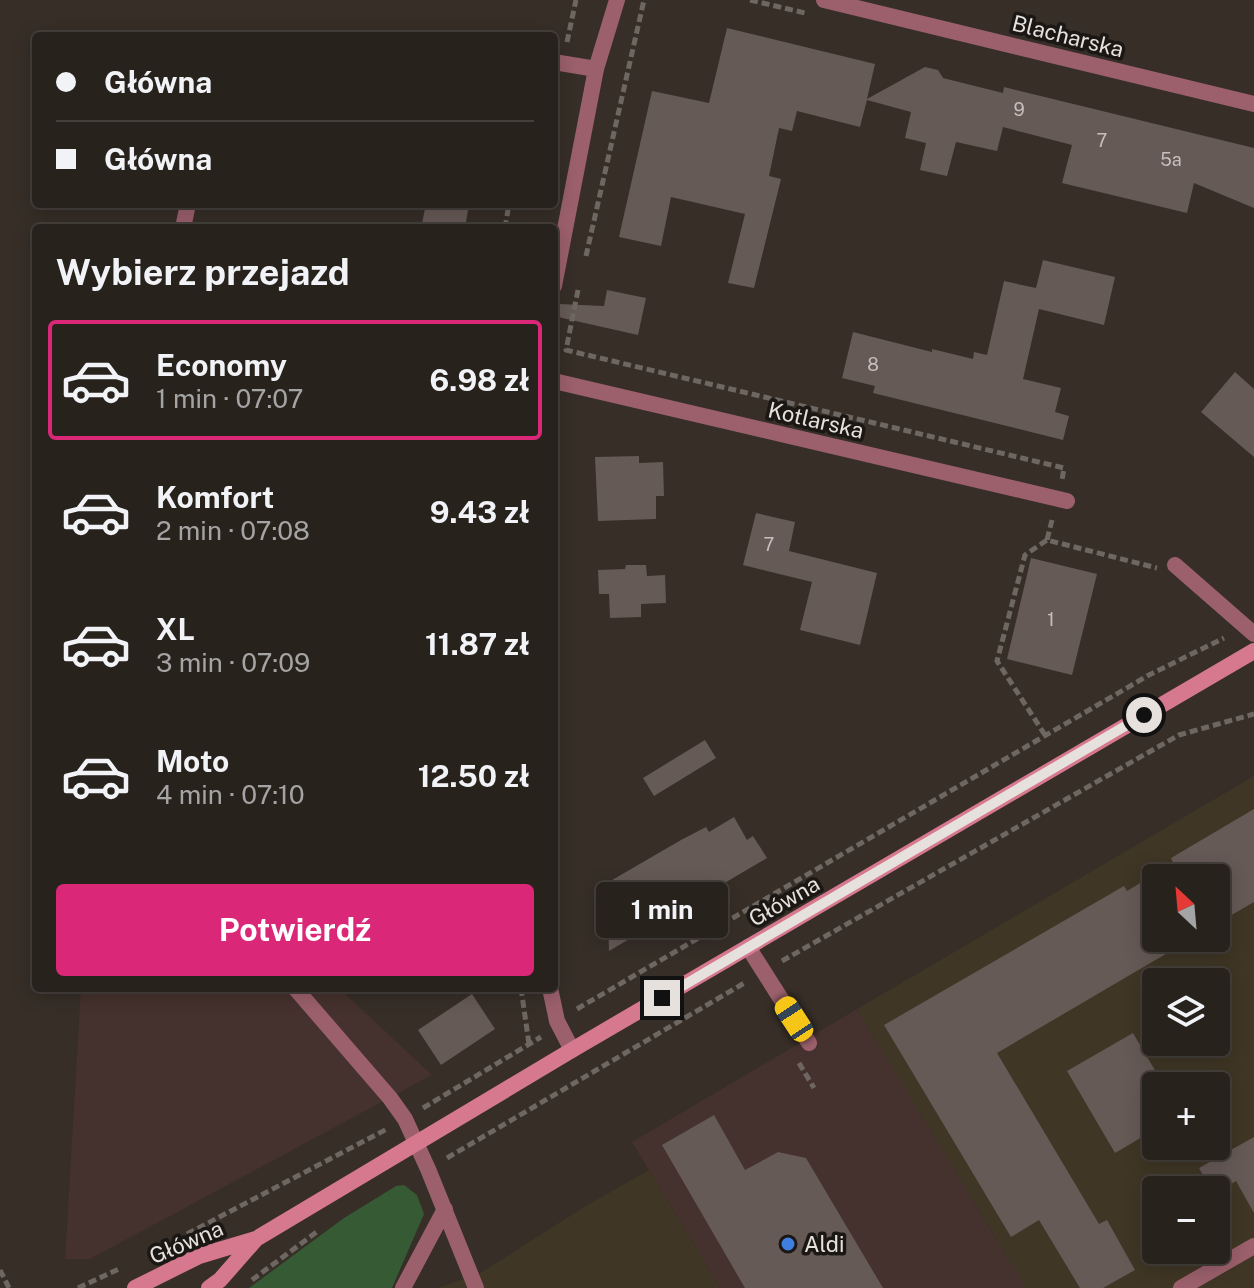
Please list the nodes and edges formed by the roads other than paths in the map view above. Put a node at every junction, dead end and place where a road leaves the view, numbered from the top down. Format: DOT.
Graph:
graph roads {
  1 [pos="617,0"];
  2 [pos="824,0"];
  3 [pos="558,62"];
  4 [pos="596,69"];
  5 [pos="1254,104"];
  6 [pos="558,265"];
  7 [pos="558,382"];
  8 [pos="1062,500"];
  9 [pos="1175,565"];
  10 [pos="1248,629"];
  11 [pos="1254,651"];
  12 [pos="748,947"];
  13 [pos="298,992"];
  14 [pos="551,992"];
  15 [pos="809,1043"];
  16 [pos="572,1050"];
  17 [pos="416,1143"];
  18 [pos="445,1209"];
  19 [pos="256,1239"];
  20 [pos="1254,1246"];
  21 [pos="135,1288"];
  22 [pos="209,1288"];
  23 [pos="403,1288"];
  24 [pos="476,1288"];
  25 [pos="1181,1288"];
  1 -- 4 [label="street"];
  2 -- 5 [label="street, Blacharska"];
  3 -- 4 [label="street"];
  4 -- 6 [label="street"];
  7 -- 8 [label="street, Kotlarska"];
  9 -- 10 [label="street"];
  11 -- 12 [label="street, Główna"];
  12 -- 15 [label="street"];
  12 -- 16 [label="street, Główna"];
  13 -- 17 [label="street"];
  14 -- 16 [label="street"];
  16 -- 17 [label="street, Główna"];
  17 -- 18 [label="street"];
  17 -- 19 [label="street, Główna"];
  18 -- 23 [label="street"];
  18 -- 24 [label="street"];
  19 -- 21 [label="street, Główna"];
  19 -- 22 [label="street, Główna"];
  20 -- 25 [label="street"];
}
